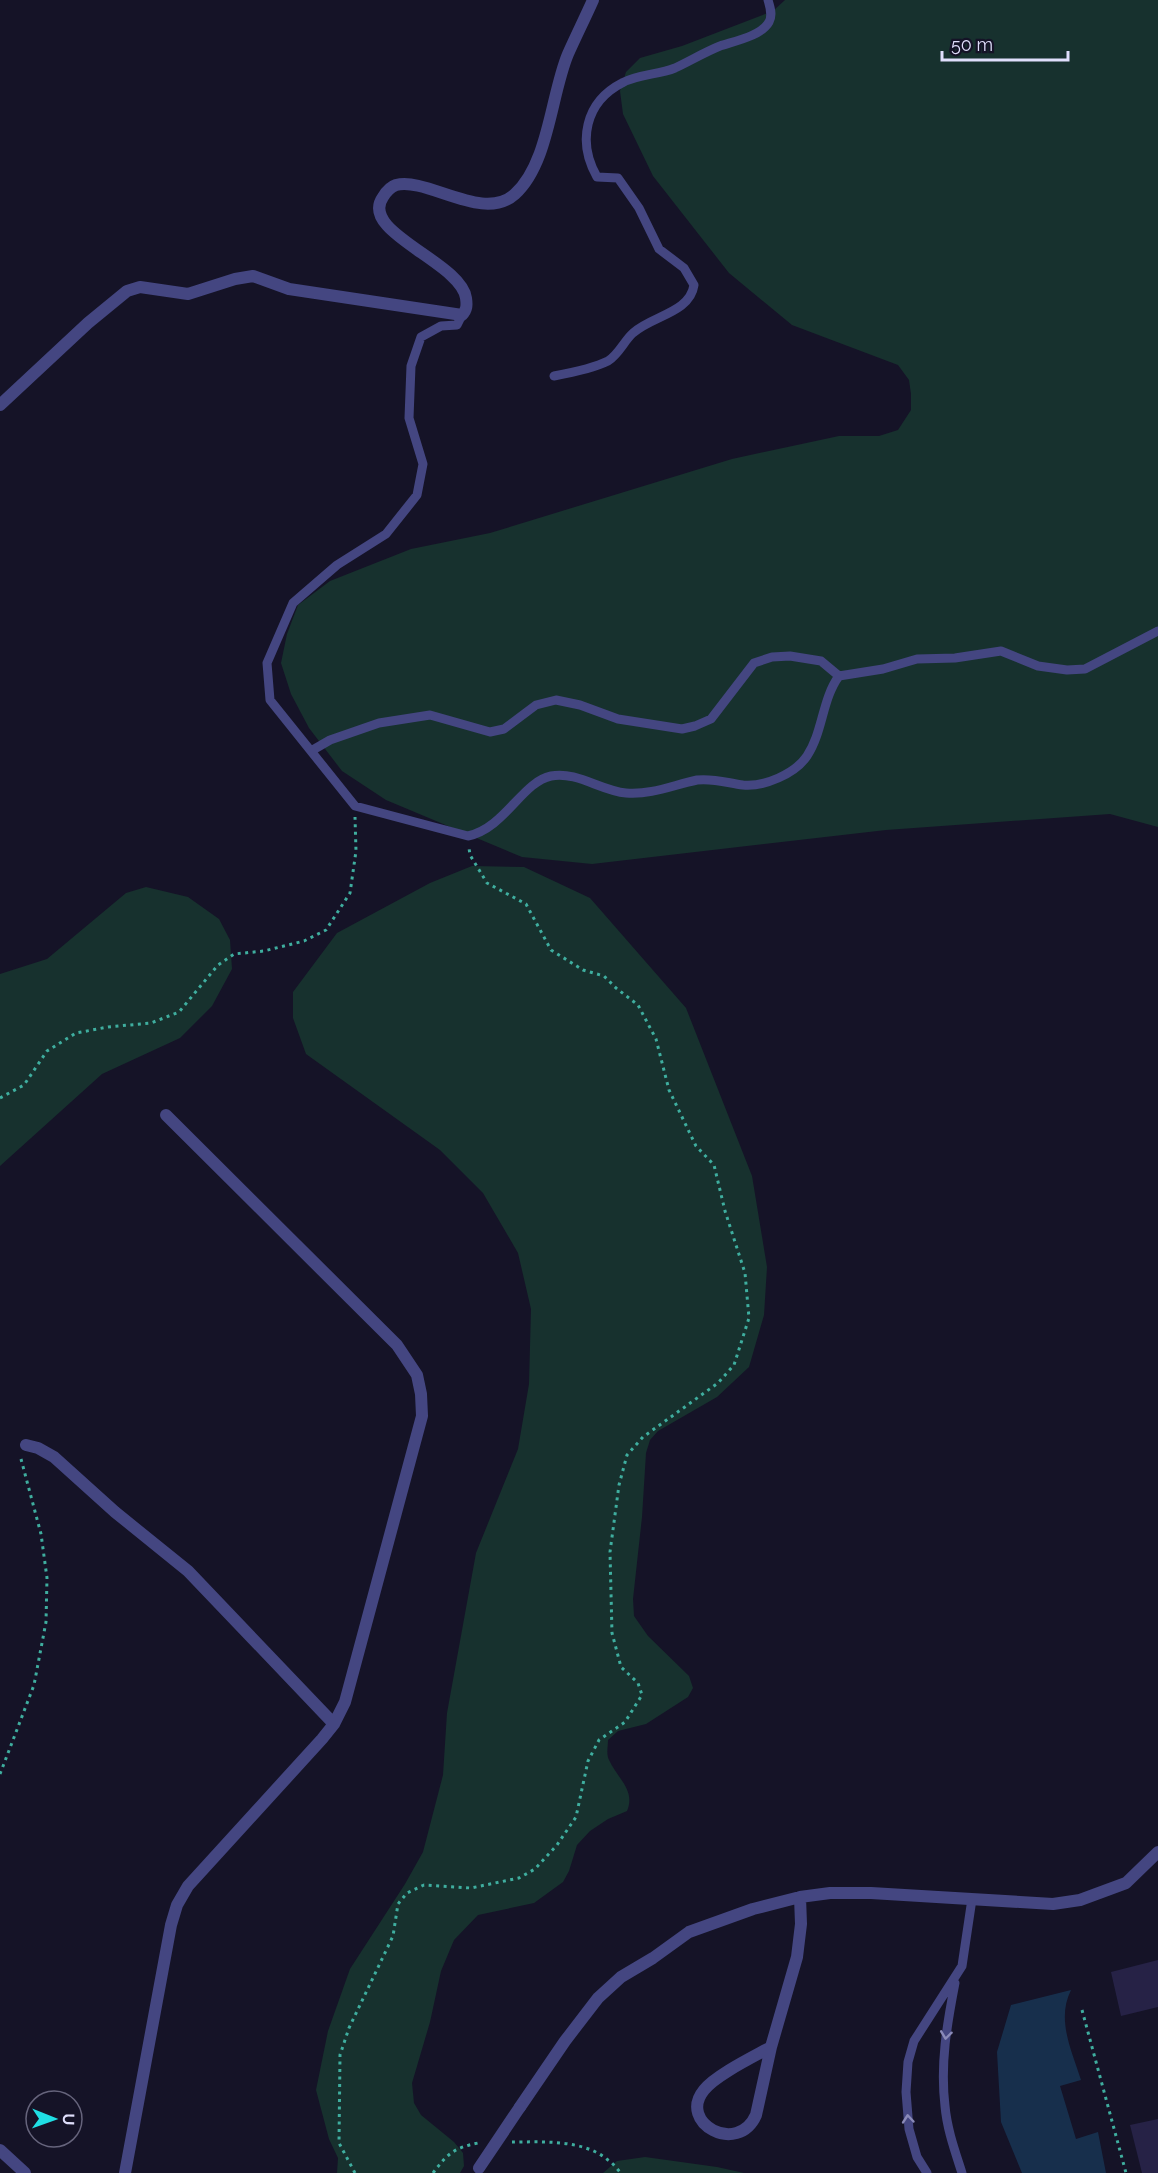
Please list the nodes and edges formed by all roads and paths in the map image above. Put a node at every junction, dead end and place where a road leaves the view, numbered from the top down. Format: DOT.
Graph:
graph roads {
  1 [pos="593,0"];
  2 [pos="768,0"];
  3 [pos="462,315"];
  4 [pos="554,376"];
  5 [pos="0,405"];
  6 [pos="1158,632"];
  7 [pos="839,676"];
  8 [pos="311,751"];
  9 [pos="355,806"];
  10 [pos="468,836"];
  11 [pos="0,1098"];
  12 [pos="166,1115"];
  13 [pos="26,1445"];
  14 [pos="334,1724"];
  15 [pos="0,1774"];
  16 [pos="1158,1852"];
  17 [pos="800,1897"];
  18 [pos="972,1899"];
  19 [pos="956,1977"];
  20 [pos="1082,2010"];
  21 [pos="771,2047"];
  22 [pos="508,2142"];
  23 [pos="479,2143"];
  24 [pos="0,2150"];
  25 [pos="477,2171"];
  26 [pos="25,2173"];
  27 [pos="125,2173"];
  28 [pos="355,2173"];
  29 [pos="433,2173"];
  30 [pos="621,2173"];
  31 [pos="927,2173"];
  32 [pos="962,2173"];
  33 [pos="1126,2173"];
  1 -- 3 [label="street"];
  2 -- 4 [label="lane"];
  3 -- 5 [label="street"];
  3 -- 8 [label="lane"];
  6 -- 7 [label="lane"];
  7 -- 8 [label="lane"];
  7 -- 10 [label="lane"];
  8 -- 9 [label="lane"];
  9 -- 10 [label="lane"];
  9 -- 11 [label="path"];
  10 -- 28 [label="path"];
  12 -- 14 [label="street"];
  13 -- 14 [label="street"];
  13 -- 15 [label="path"];
  14 -- 27 [label="street"];
  16 -- 18 [label="street"];
  17 -- 18 [label="street"];
  17 -- 21 [label="street"];
  17 -- 25 [label="street, bridge"];
  18 -- 19 [label="lane"];
  31 -- 19 [label="lane, one-way"];
  19 -- 32 [label="lane, one-way"];
  20 -- 33 [label="path"];
  21 -- 21 [label="street"];
  22 -- 30 [label="path"];
  23 -- 29 [label="path"];
  24 -- 26 [label="street"];
}
